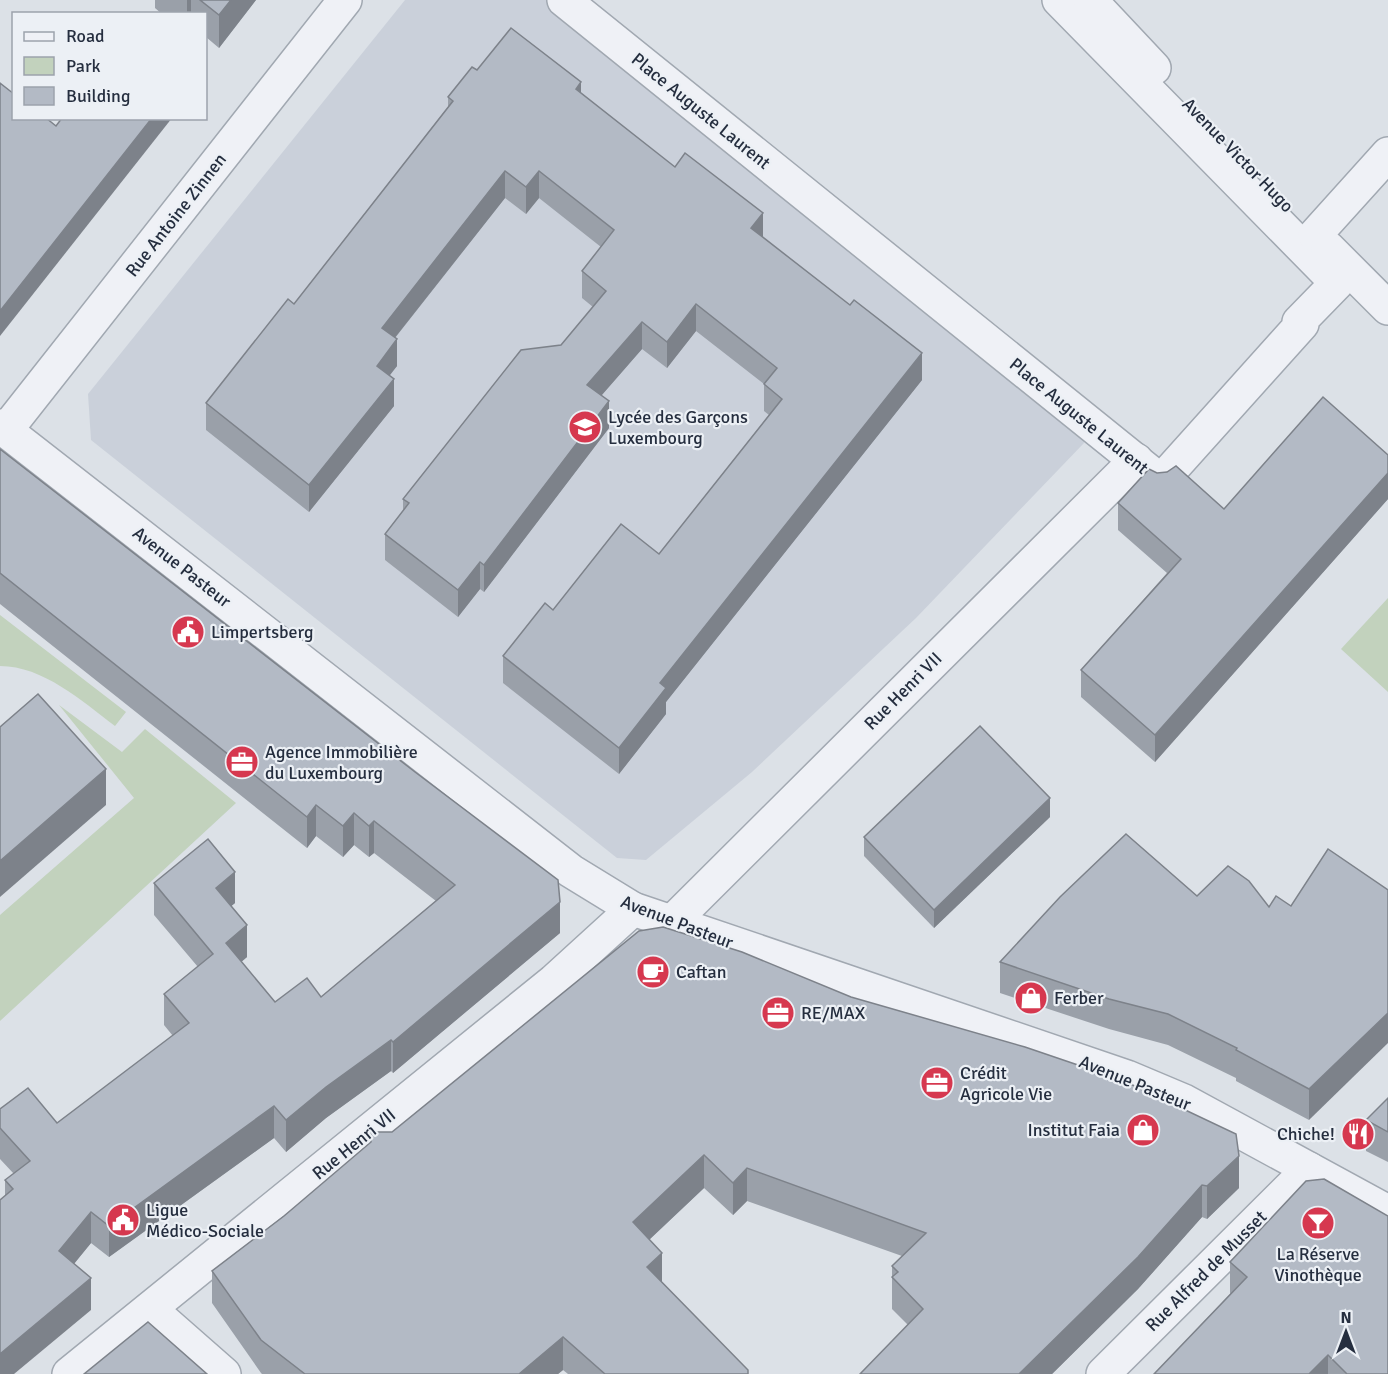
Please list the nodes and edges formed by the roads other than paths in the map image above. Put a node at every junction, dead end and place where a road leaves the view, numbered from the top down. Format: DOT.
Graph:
graph roads {
  1 [pos="345,0"];
  2 [pos="564,0"];
  3 [pos="1059,0"];
  4 [pos="1090,0"];
  5 [pos="1388,154"];
  6 [pos="1315,235"];
  7 [pos="1388,308"];
  8 [pos="3,428"];
  9 [pos="1136,460"];
  10 [pos="633,909"];
  11 [pos="671,923"];
  12 [pos="1309,1169"];
  13 [pos="1388,1212"];
  14 [pos="150,1309"];
  15 [pos="69,1374"];
  16 [pos="224,1374"];
  17 [pos="1103,1374"];
  1 -- 8 [label="street, Rue Antoine Zinnen"];
  2 -- 9 [label="street, Place Auguste Laurent"];
  3 -- 9 [label="street, Place Auguste Laurent"];
  4 -- 6 [label="street, Avenue Victor Hugo"];
  5 -- 6 [label="street"];
  6 -- 7 [label="street, Avenue Victor Hugo"];
  8 -- 10 [label="street, Avenue Pasteur"];
  9 -- 11 [label="street, Rue Henri VII"];
  10 -- 11 [label="street, Avenue Pasteur"];
  10 -- 14 [label="street, Rue Henri VII"];
  11 -- 12 [label="street, Avenue Pasteur"];
  12 -- 13 [label="street, Avenue Pasteur"];
  12 -- 17 [label="street, Rue Alfred de Musset"];
  14 -- 15 [label="street, Rue Henri VII"];
  14 -- 16 [label="street"];
}
